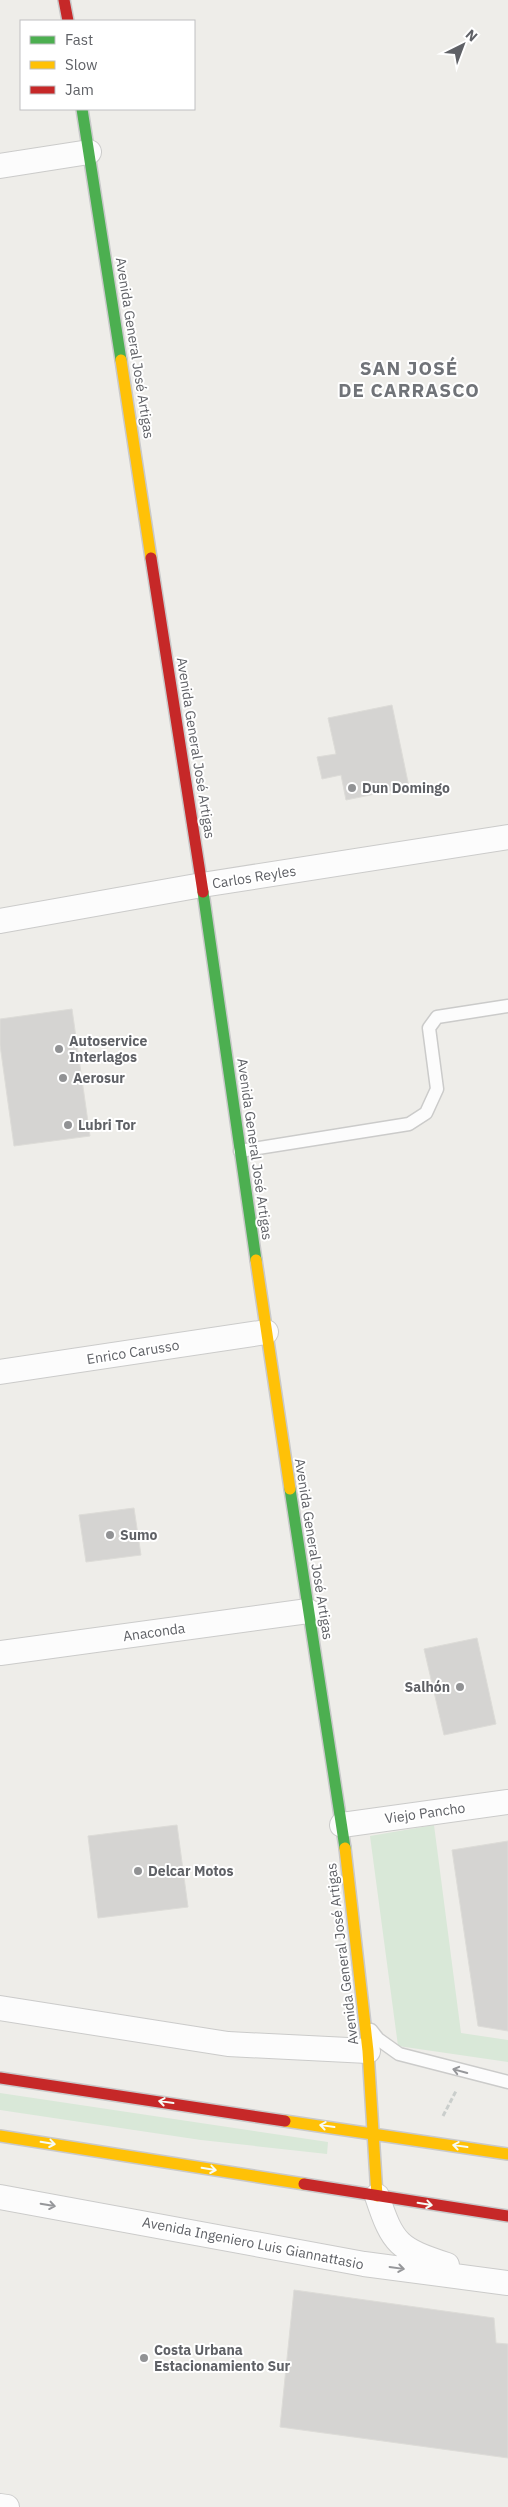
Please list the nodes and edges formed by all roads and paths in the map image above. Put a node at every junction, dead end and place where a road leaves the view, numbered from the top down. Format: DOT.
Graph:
graph roads {
  1 [pos="64,0"];
  2 [pos="68,20"];
  3 [pos="82,110"];
  4 [pos="89,152"];
  5 [pos="0,166"];
  6 [pos="508,837"];
  7 [pos="202,885"];
  8 [pos="0,921"];
  9 [pos="508,1006"];
  10 [pos="240,1152"];
  11 [pos="266,1332"];
  12 [pos="0,1372"];
  13 [pos="308,1611"];
  14 [pos="0,1653"];
  15 [pos="508,1802"];
  16 [pos="342,1825"];
  17 [pos="0,2008"];
  18 [pos="366,2024"];
  19 [pos="368,2051"];
  20 [pos="466,2072"];
  21 [pos="0,2078"];
  22 [pos="508,2082"];
  23 [pos="441,2119"];
  24 [pos="375,2133"];
  25 [pos="0,2136"];
  26 [pos="508,2144"];
  27 [pos="492,2151"];
  28 [pos="508,2154"];
  29 [pos="377,2196"];
  30 [pos="0,2197"];
  31 [pos="508,2216"];
  32 [pos="502,2282"];
  33 [pos="0,2506"];
  34 [pos="7,2507"];
  1 -- 2 [label="street"];
  3 -- 4 [label="street, Avenida General José Artigas"];
  4 -- 5 [label="street"];
  4 -- 7 [label="street, Avenida General José Artigas"];
  6 -- 7 [label="street, Carlos Reyles"];
  7 -- 8 [label="street, Carlos Reyles"];
  7 -- 10 [label="street, Avenida General José Artigas"];
  9 -- 10 [label="lane"];
  10 -- 11 [label="street, Avenida General José Artigas"];
  11 -- 12 [label="street, Enrico Carusso"];
  11 -- 13 [label="street, Avenida General José Artigas"];
  13 -- 14 [label="street, Anaconda"];
  13 -- 16 [label="street, Avenida General José Artigas"];
  15 -- 16 [label="street, Viejo Pancho"];
  16 -- 18 [label="street, Avenida General José Artigas"];
  17 -- 19 [label="street"];
  18 -- 19 [label="street, Avenida General José Artigas"];
  20 -- 18 [label="lane, one-way"];
  19 -- 24 [label="street, Avenida General José Artigas"];
  20 -- 22 [label="lane"];
  20 -- 23 [label="path"];
  24 -- 21 [label="street, one-way"];
  27 -- 24 [label="street, one-way"];
  24 -- 29 [label="street, Avenida General José Artigas"];
  25 -- 29 [label="street, one-way"];
  26 -- 27 [label="lane"];
  27 -- 28 [label="street"];
  29 -- 31 [label="street, one-way"];
  29 -- 32 [label="street"];
  30 -- 32 [label="street, Avenida Ingeniero Luis Giannattasio, one-way"];
  33 -- 34 [label="street"];
}
